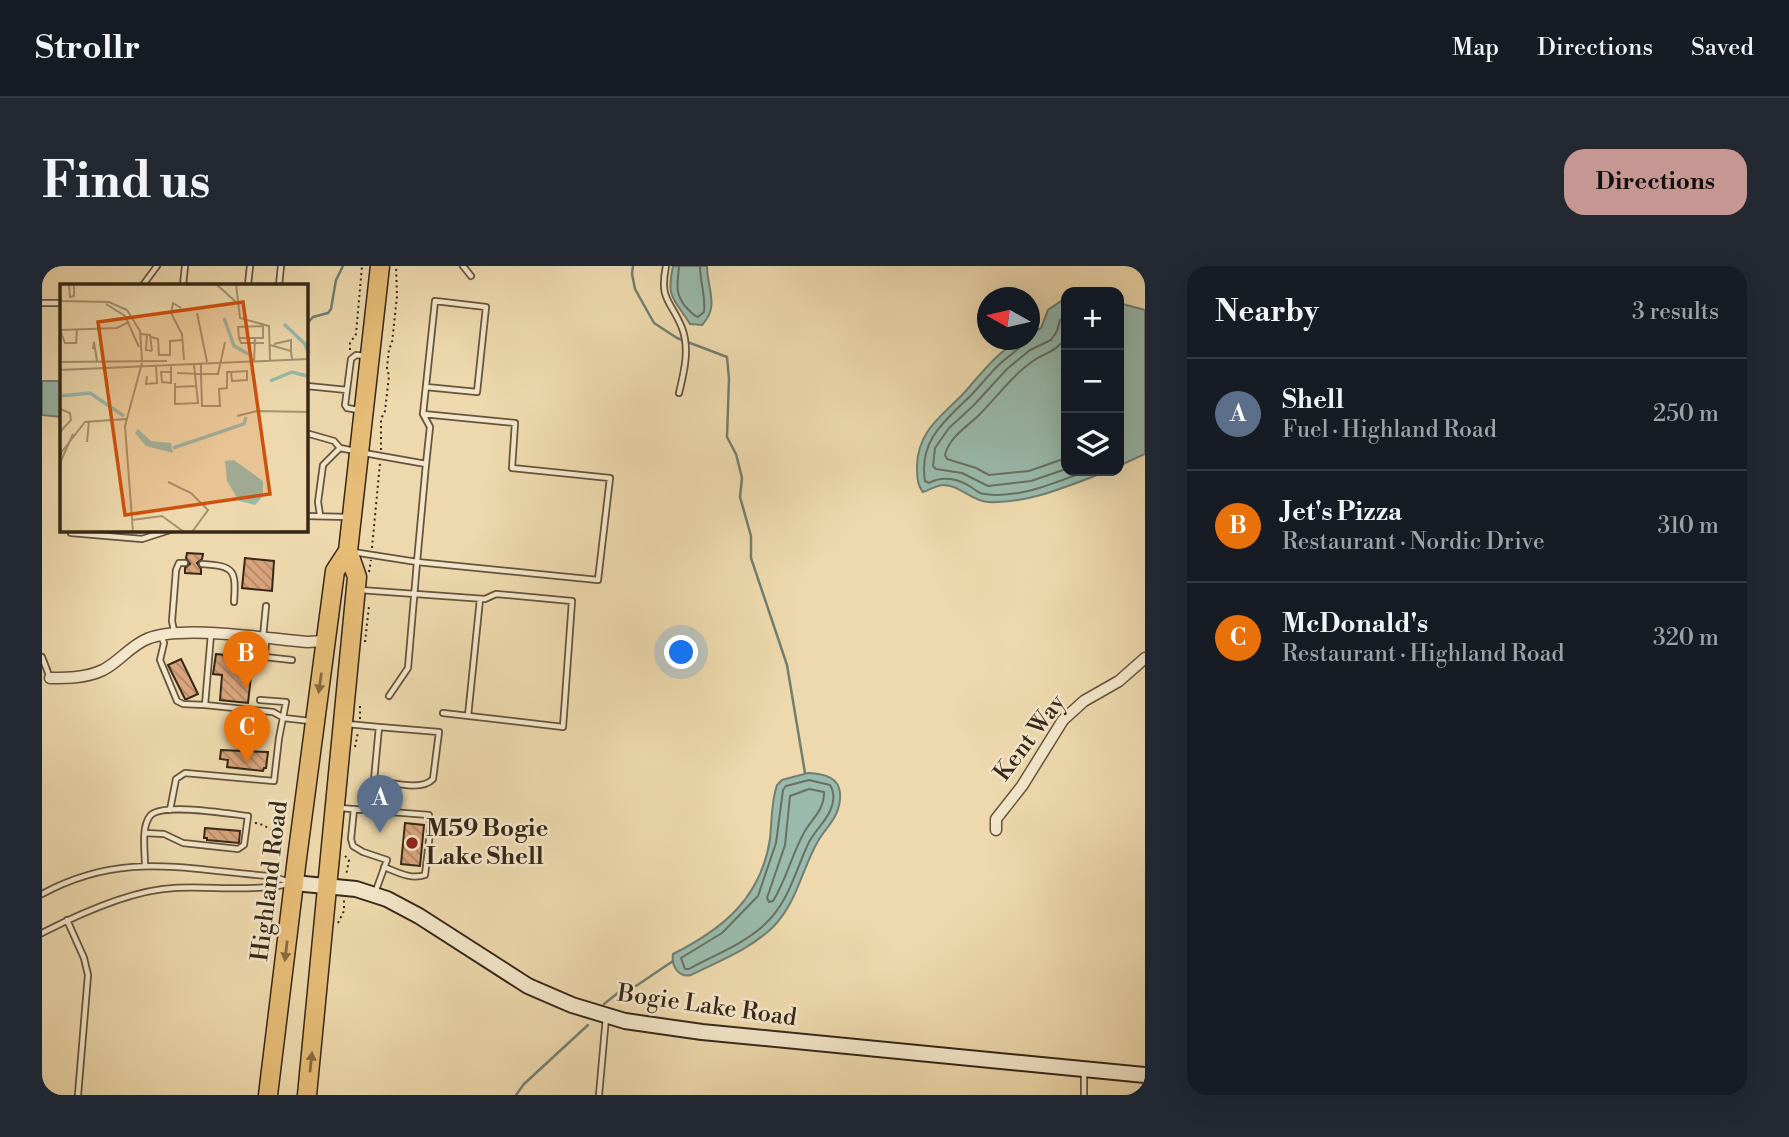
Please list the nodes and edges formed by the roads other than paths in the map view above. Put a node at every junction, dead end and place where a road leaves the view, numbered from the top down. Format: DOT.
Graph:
graph roads {
  1 [pos="157,266"];
  2 [pos="185,266"];
  3 [pos="250,266"];
  4 [pos="281,266"];
  5 [pos="378,266"];
  6 [pos="463,266"];
  7 [pos="666,266"];
  8 [pos="471,276"];
  9 [pos="144,284"];
  10 [pos="183,284"];
  11 [pos="248,284"];
  12 [pos="279,284"];
  13 [pos="42,303"];
  14 [pos="60,303"];
  15 [pos="362,356"];
  16 [pos="308,386"];
  17 [pos="426,387"];
  18 [pos="346,390"];
  19 [pos="679,393"];
  20 [pos="365,411"];
  21 [pos="423,414"];
  22 [pos="308,434"];
  23 [pos="340,448"];
  24 [pos="360,452"];
  25 [pos="426,464"];
  26 [pos="320,514"];
  27 [pos="308,516"];
  28 [pos="352,517"];
  29 [pos="164,532"];
  30 [pos="71,533"];
  31 [pos="348,551"];
  32 [pos="417,562"];
  33 [pos="186,563"];
  34 [pos="202,564"];
  35 [pos="355,590"];
  36 [pos="415,594"];
  37 [pos="480,599"];
  38 [pos="234,602"];
  39 [pos="266,606"];
  40 [pos="174,632"];
  41 [pos="211,634"];
  42 [pos="160,635"];
  43 [pos="265,638"];
  44 [pos="326,642"];
  45 [pos="350,649"];
  46 [pos="42,657"];
  47 [pos="1145,658"];
  48 [pos="292,660"];
  49 [pos="46,677"];
  50 [pos="388,696"];
  51 [pos="260,699"];
  52 [pos="205,705"];
  53 [pos="443,713"];
  54 [pos="468,716"];
  55 [pos="284,718"];
  56 [pos="315,722"];
  57 [pos="343,724"];
  58 [pos="379,727"];
  59 [pos="374,780"];
  60 [pos="335,807"];
  61 [pos="354,809"];
  62 [pos="170,810"];
  63 [pos="371,811"];
  64 [pos="996,830"];
  65 [pos="145,833"];
  66 [pos="145,865"];
  67 [pos="384,867"];
  68 [pos="294,883"];
  69 [pos="328,887"];
  70 [pos="375,894"];
  71 [pos="42,896"];
  72 [pos="67,920"];
  73 [pos="42,933"];
  74 [pos="606,1016"];
  75 [pos="1084,1069"];
  76 [pos="1145,1075"];
  77 [pos="78,1095"];
  78 [pos="268,1095"];
  79 [pos="307,1095"];
  80 [pos="599,1095"];
  81 [pos="1084,1095"];
  1 -- 9 [label="lane"];
  2 -- 10 [label="lane"];
  3 -- 11 [label="lane"];
  4 -- 12 [label="lane"];
  5 -- 15 [label="highway, Highland Road"];
  6 -- 8 [label="lane"];
  7 -- 19 [label="lane"];
  13 -- 14 [label="lane"];
  15 -- 18 [label="lane"];
  15 -- 20 [label="highway, Highland Road"];
  16 -- 18 [label="lane"];
  17 -- 17 [label="lane"];
  17 -- 21 [label="lane"];
  18 -- 20 [label="lane"];
  20 -- 24 [label="highway, Highland Road"];
  21 -- 25 [label="lane"];
  21 -- 32 [label="lane"];
  22 -- 23 [label="lane"];
  23 -- 24 [label="lane"];
  23 -- 26 [label="lane"];
  24 -- 25 [label="lane"];
  24 -- 28 [label="highway, Highland Road"];
  25 -- 32 [label="lane"];
  26 -- 27 [label="lane"];
  26 -- 28 [label="lane"];
  28 -- 31 [label="highway, Highland Road"];
  29 -- 30 [label="lane"];
  31 -- 32 [label="lane"];
  31 -- 35 [label="highway, Highland Road"];
  31 -- 44 [label="highway, Highland Road"];
  32 -- 36 [label="lane"];
  33 -- 40 [label="lane"];
  34 -- 38 [label="lane"];
  35 -- 36 [label="lane"];
  35 -- 45 [label="highway, Highland Road"];
  36 -- 37 [label="lane"];
  36 -- 50 [label="lane"];
  37 -- 54 [label="lane"];
  37 -- 54 [label="lane"];
  39 -- 43 [label="lane"];
  40 -- 41 [label="street"];
  40 -- 42 [label="street"];
  41 -- 43 [label="street"];
  41 -- 52 [label="lane"];
  42 -- 49 [label="street"];
  42 -- 52 [label="lane"];
  43 -- 44 [label="street"];
  43 -- 48 [label="lane"];
  44 -- 45 [label="highway"];
  44 -- 56 [label="highway, Highland Road, one-way"];
  45 -- 57 [label="highway, Highland Road"];
  46 -- 49 [label="lane"];
  47 -- 64 [label="street, Kent Way"];
  51 -- 55 [label="lane"];
  52 -- 55 [label="lane"];
  53 -- 54 [label="lane"];
  55 -- 56 [label="lane"];
  55 -- 62 [label="lane"];
  56 -- 68 [label="highway, Highland Road"];
  57 -- 58 [label="lane"];
  57 -- 60 [label="highway, Highland Road"];
  58 -- 59 [label="lane"];
  58 -- 59 [label="lane"];
  59 -- 63 [label="lane"];
  60 -- 61 [label="lane"];
  60 -- 69 [label="highway, Highland Road"];
  61 -- 63 [label="lane"];
  61 -- 67 [label="lane"];
  62 -- 65 [label="lane"];
  62 -- 65 [label="lane"];
  63 -- 67 [label="lane"];
  65 -- 66 [label="lane"];
  66 -- 68 [label="lane, Bogie Lake Road"];
  66 -- 71 [label="lane, Bogie Lake Road"];
  67 -- 70 [label="lane"];
  68 -- 69 [label="main road, Bogie Lake Road"];
  68 -- 72 [label="lane, Bogie Lake Road"];
  68 -- 78 [label="highway, Highland Road, one-way"];
  69 -- 70 [label="main road, Bogie Lake Road"];
  79 -- 69 [label="highway, Highland Road, one-way"];
  70 -- 74 [label="main road, Bogie Lake Road"];
  72 -- 73 [label="lane, Bogie Lake Road"];
  72 -- 77 [label="lane"];
  74 -- 75 [label="main road, Bogie Lake Road"];
  74 -- 80 [label="lane"];
  75 -- 76 [label="main road, Bogie Lake Road"];
  75 -- 81 [label="lane"];
}
